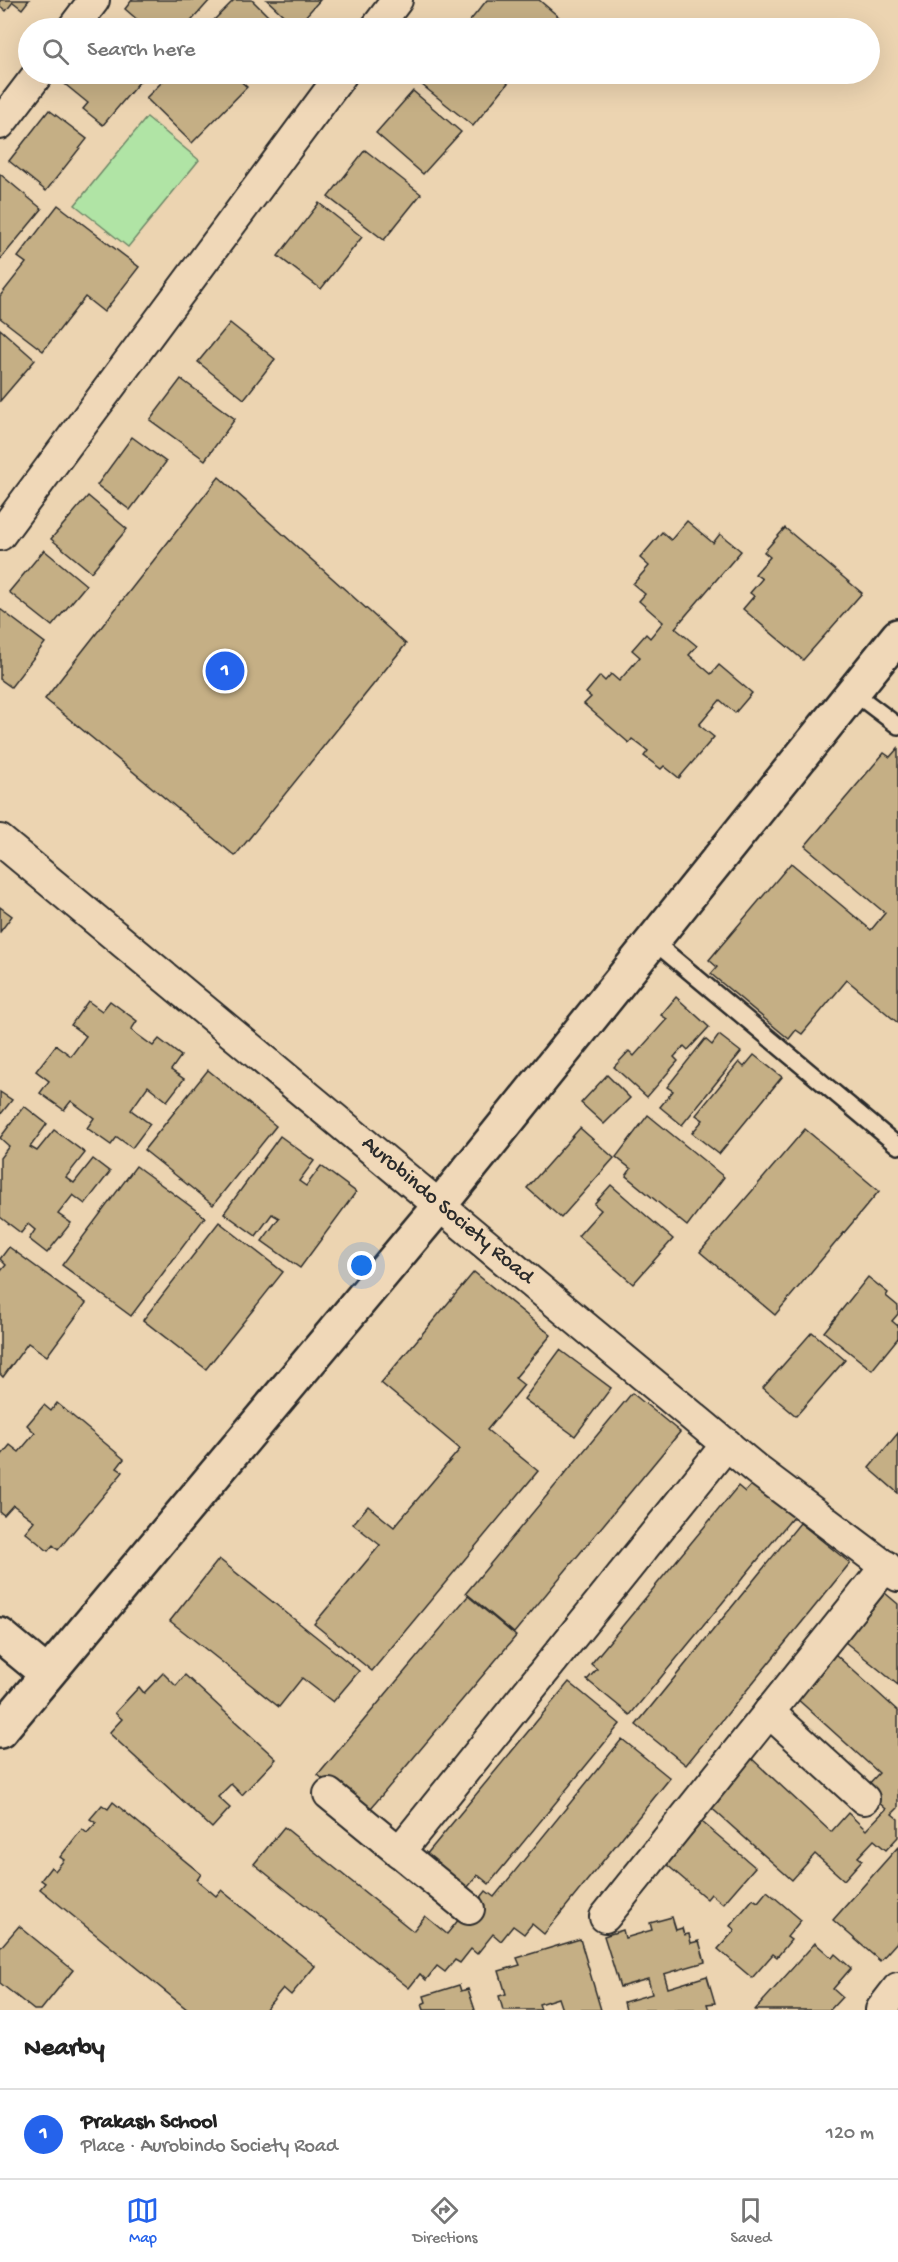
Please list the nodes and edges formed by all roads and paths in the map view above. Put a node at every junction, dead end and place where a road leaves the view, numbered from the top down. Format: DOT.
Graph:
graph roads {
  1 [pos="94,0"];
  2 [pos="397,0"];
  3 [pos="80,18"];
  4 [pos="384,18"];
  5 [pos="30,84"];
  6 [pos="335,84"];
  7 [pos="0,124"];
  8 [pos="0,535"];
  9 [pos="898,636"];
  10 [pos="853,692"];
  11 [pos="898,726"];
  12 [pos="0,840"];
  13 [pos="653,941"];
  14 [pos="898,1146"];
  15 [pos="440,1205"];
  16 [pos="727,1444"];
  17 [pos="894,1564"];
  18 [pos="0,1635"];
  19 [pos="47,1674"];
  20 [pos="769,1712"];
  21 [pos="0,1731"];
  22 [pos="329,1794"];
  23 [pos="864,1799"];
  24 [pos="399,1851"];
  25 [pos="469,1909"];
  26 [pos="605,1917"];
  27 [pos="898,1988"];
  28 [pos="881,2010"];
  1 -- 3 [label="street"];
  2 -- 4 [label="street"];
  5 -- 7 [label="street"];
  6 -- 8 [label="street"];
  9 -- 10 [label="street"];
  10 -- 11 [label="lane"];
  10 -- 13 [label="street"];
  12 -- 15 [label="street, Aurobindo Society Road"];
  13 -- 14 [label="lane"];
  13 -- 15 [label="street"];
  15 -- 16 [label="street, Aurobindo Society Road"];
  15 -- 19 [label="street"];
  16 -- 17 [label="street, Aurobindo Society Road"];
  16 -- 24 [label="street"];
  17 -- 20 [label="street"];
  18 -- 19 [label="street"];
  19 -- 21 [label="street"];
  20 -- 23 [label="street"];
  20 -- 26 [label="street"];
  22 -- 24 [label="street"];
  24 -- 25 [label="street"];
  27 -- 28 [label="street"];
}
